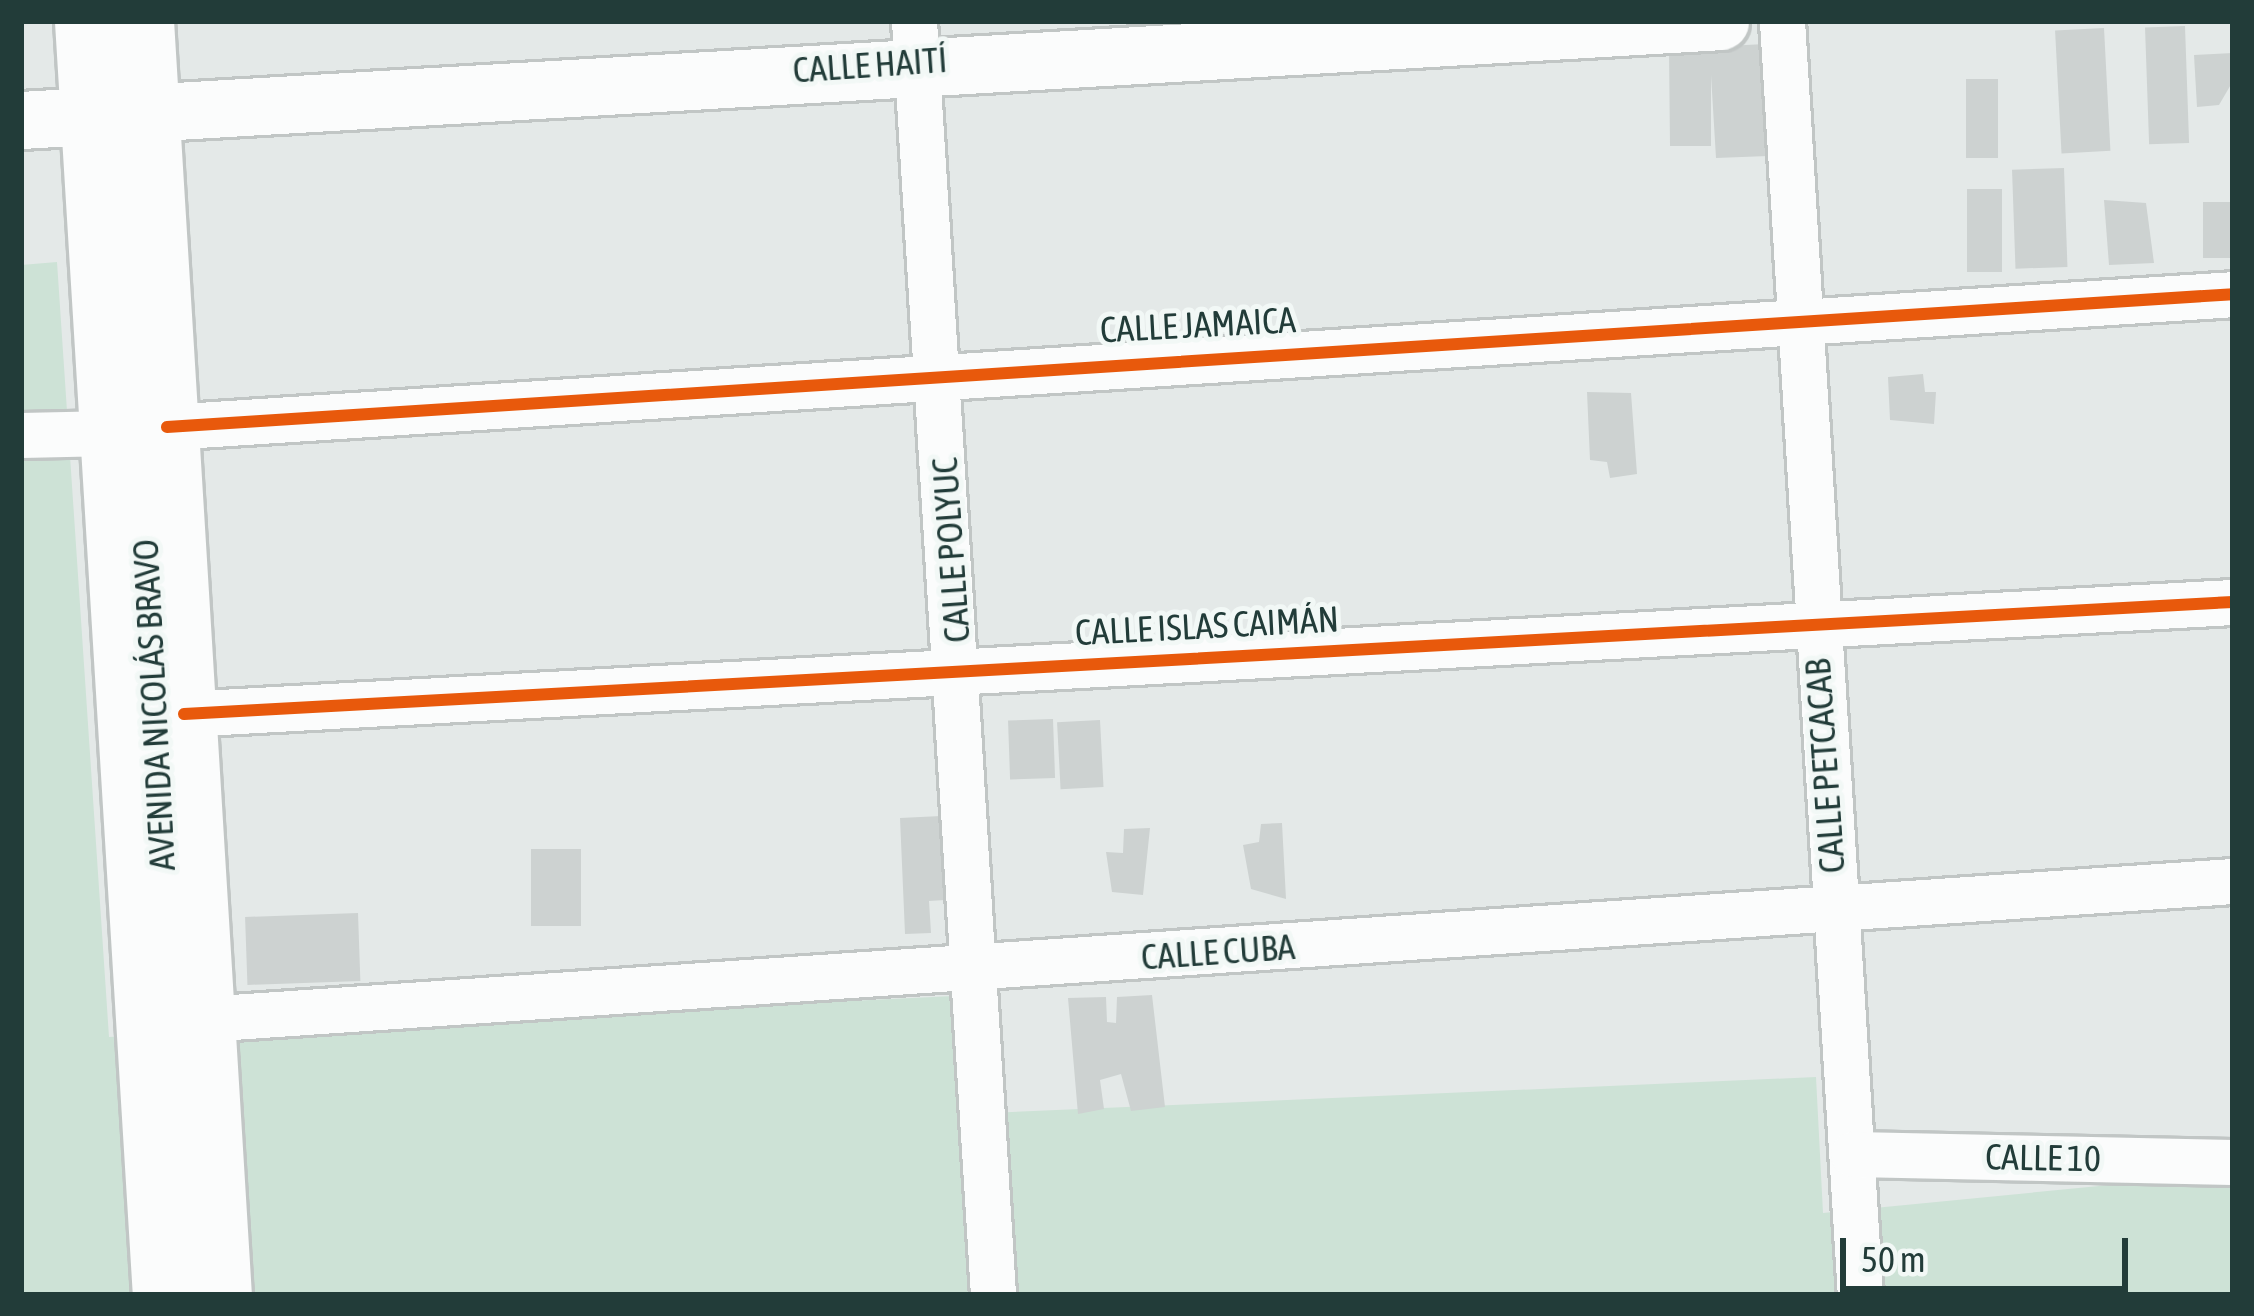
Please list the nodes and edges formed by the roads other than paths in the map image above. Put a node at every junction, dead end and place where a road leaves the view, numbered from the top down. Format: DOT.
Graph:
graph roads {
  1 [pos="86,21"];
  2 [pos="142,21"];
  3 [pos="1720,21"];
  4 [pos="1782,21"];
  5 [pos="915,41"];
  6 [pos="120,113"];
  7 [pos="21,120"];
  8 [pos="2233,294"];
  9 [pos="1802,319"];
  10 [pos="939,371"];
  11 [pos="139,430"];
  12 [pos="21,435"];
  13 [pos="2233,602"];
  14 [pos="1815,622"];
  15 [pos="959,670"];
  16 [pos="184,714"];
  17 [pos="2233,881"];
  18 [pos="1835,905"];
  19 [pos="974,970"];
  20 [pos="203,1019"];
  21 [pos="1852,1154"];
  22 [pos="2233,1162"];
  23 [pos="164,1295"];
  24 [pos="220,1295"];
  25 [pos="993,1295"];
  26 [pos="1860,1295"];
  1 -- 6 [label="main road, AVENIDA NICOLÁS BRAVO"];
  2 -- 6 [label="main road, AVENIDA NICOLÁS BRAVO"];
  3 -- 5 [label="street, CALLE HAITÍ"];
  4 -- 9 [label="street, CALLE PETCACAB"];
  5 -- 6 [label="street, CALLE HAITÍ"];
  5 -- 10 [label="street, CALLE POLYUC"];
  6 -- 7 [label="street, CALLE HAITÍ"];
  6 -- 11 [label="main road, AVENIDA NICOLÁS BRAVO"];
  8 -- 9 [label="street, CALLE JAMAICA"];
  9 -- 10 [label="street, CALLE JAMAICA"];
  9 -- 14 [label="street, CALLE PETCACAB"];
  10 -- 11 [label="street, CALLE JAMAICA"];
  10 -- 15 [label="street, CALLE POLYUC"];
  11 -- 12 [label="street, CALLE JAMAICA"];
  11 -- 16 [label="main road, AVENIDA NICOLÁS BRAVO"];
  11 -- 23 [label="main road, AVENIDA NICOLÁS BRAVO"];
  13 -- 14 [label="street, CALLE ISLAS CAIMÁN"];
  14 -- 15 [label="street, CALLE ISLAS CAIMÁN"];
  14 -- 18 [label="street, CALLE PETCACAB"];
  15 -- 16 [label="street, CALLE ISLAS CAIMÁN"];
  15 -- 19 [label="street, CALLE POLYUC"];
  16 -- 20 [label="main road, AVENIDA NICOLÁS BRAVO"];
  17 -- 18 [label="street, CALLE CUBA"];
  18 -- 19 [label="street, CALLE CUBA"];
  18 -- 21 [label="street, CALLE PETCACAB"];
  19 -- 20 [label="street, CALLE CUBA"];
  19 -- 25 [label="street, CALLE POLYUC"];
  20 -- 24 [label="main road, AVENIDA NICOLÁS BRAVO"];
  21 -- 22 [label="street, CALLE 10"];
  21 -- 26 [label="street, CALLE PETCACAB"];
}
